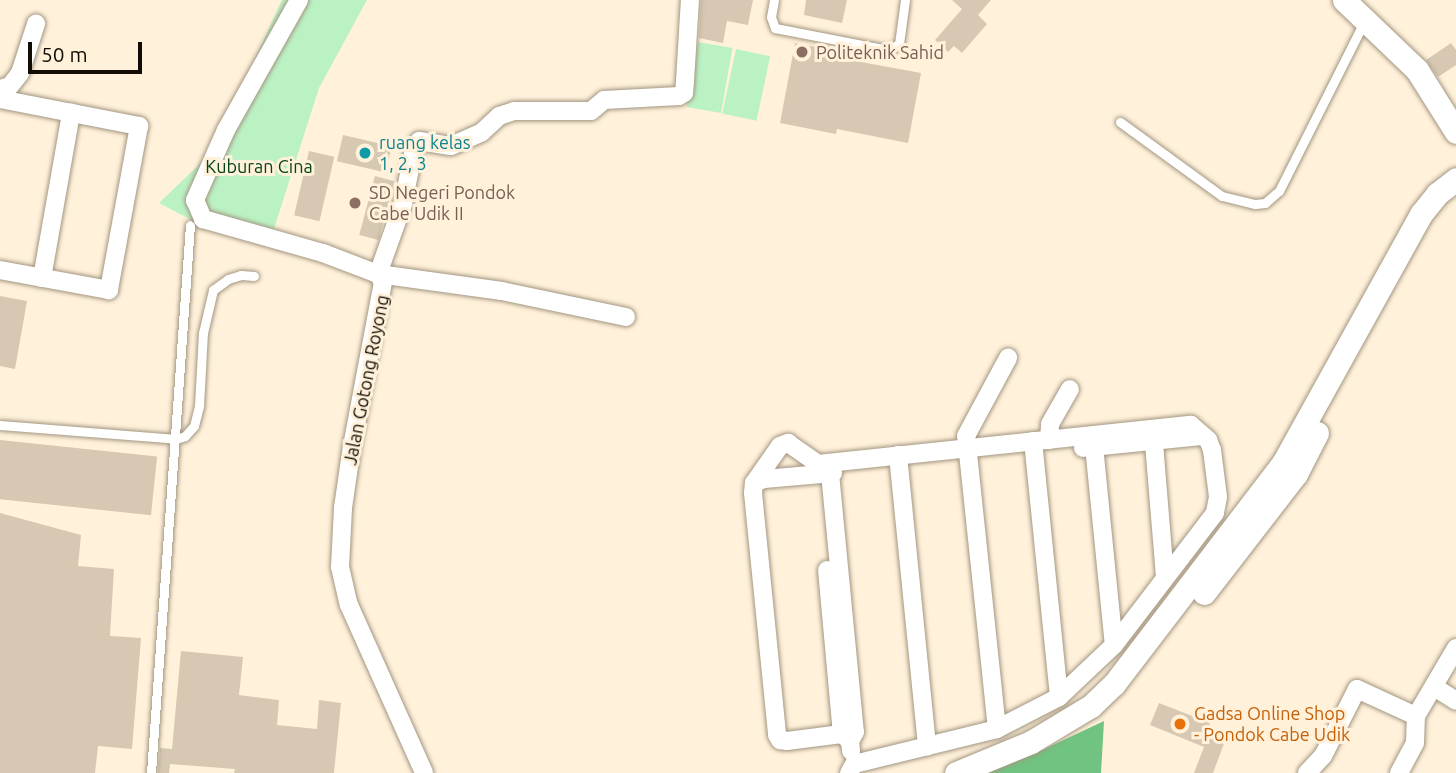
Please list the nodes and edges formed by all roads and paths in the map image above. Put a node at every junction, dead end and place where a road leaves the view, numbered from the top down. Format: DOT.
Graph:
graph roads {
  1 [pos="299,0"];
  2 [pos="690,0"];
  3 [pos="774,0"];
  4 [pos="905,0"];
  5 [pos="1344,0"];
  6 [pos="1366,18"];
  7 [pos="36,24"];
  8 [pos="0,99"];
  9 [pos="71,113"];
  10 [pos="1120,122"];
  11 [pos="1456,132"];
  12 [pos="1456,179"];
  13 [pos="1456,192"];
  14 [pos="190,225"];
  15 [pos="0,270"];
  16 [pos="377,274"];
  17 [pos="254,276"];
  18 [pos="42,278"];
  19 [pos="626,317"];
  20 [pos="1007,358"];
  21 [pos="1070,389"];
  22 [pos="0,425"];
  23 [pos="1154,435"];
  24 [pos="176,439"];
  25 [pos="1093,441"];
  26 [pos="1039,444"];
  27 [pos="968,454"];
  28 [pos="899,460"];
  29 [pos="824,469"];
  30 [pos="754,483"];
  31 [pos="1165,577"];
  32 [pos="1114,645"];
  33 [pos="1456,648"];
  34 [pos="1434,687"];
  35 [pos="1059,696"];
  36 [pos="1456,701"];
  37 [pos="1416,716"];
  38 [pos="997,729"];
  39 [pos="846,738"];
  40 [pos="927,747"];
  41 [pos="851,768"];
  42 [pos="151,773"];
  43 [pos="424,773"];
  44 [pos="956,773"];
  45 [pos="981,773"];
  46 [pos="1307,773"];
  47 [pos="1399,773"];
  1 -- 16 [label="street, Jalan Gotong Royong"];
  2 -- 16 [label="street"];
  3 -- 4 [label="lane"];
  5 -- 6 [label="street"];
  6 -- 10 [label="lane"];
  6 -- 11 [label="street"];
  7 -- 8 [label="street"];
  8 -- 9 [label="street"];
  9 -- 18 [label="street"];
  9 -- 18 [label="street"];
  12 -- 44 [label="street"];
  13 -- 45 [label="street"];
  14 -- 24 [label="lane"];
  15 -- 18 [label="street"];
  16 -- 19 [label="street"];
  16 -- 43 [label="street, Jalan Gotong Royong"];
  17 -- 24 [label="lane"];
  20 -- 27 [label="street"];
  21 -- 26 [label="street"];
  22 -- 24 [label="lane"];
  23 -- 25 [label="street"];
  23 -- 31 [label="street"];
  23 -- 31 [label="street"];
  24 -- 42 [label="lane"];
  25 -- 26 [label="street"];
  25 -- 32 [label="street"];
  26 -- 27 [label="street"];
  26 -- 35 [label="street"];
  27 -- 28 [label="street"];
  27 -- 38 [label="street"];
  28 -- 29 [label="street"];
  28 -- 40 [label="street"];
  29 -- 30 [label="street"];
  29 -- 30 [label="street"];
  29 -- 39 [label="street"];
  30 -- 39 [label="street"];
  31 -- 32 [label="street"];
  32 -- 35 [label="street"];
  33 -- 34 [label="street"];
  34 -- 36 [label="street"];
  34 -- 37 [label="street"];
  35 -- 38 [label="street"];
  37 -- 46 [label="street"];
  37 -- 47 [label="street"];
  38 -- 40 [label="street"];
  39 -- 41 [label="street"];
  40 -- 41 [label="street"];
}
